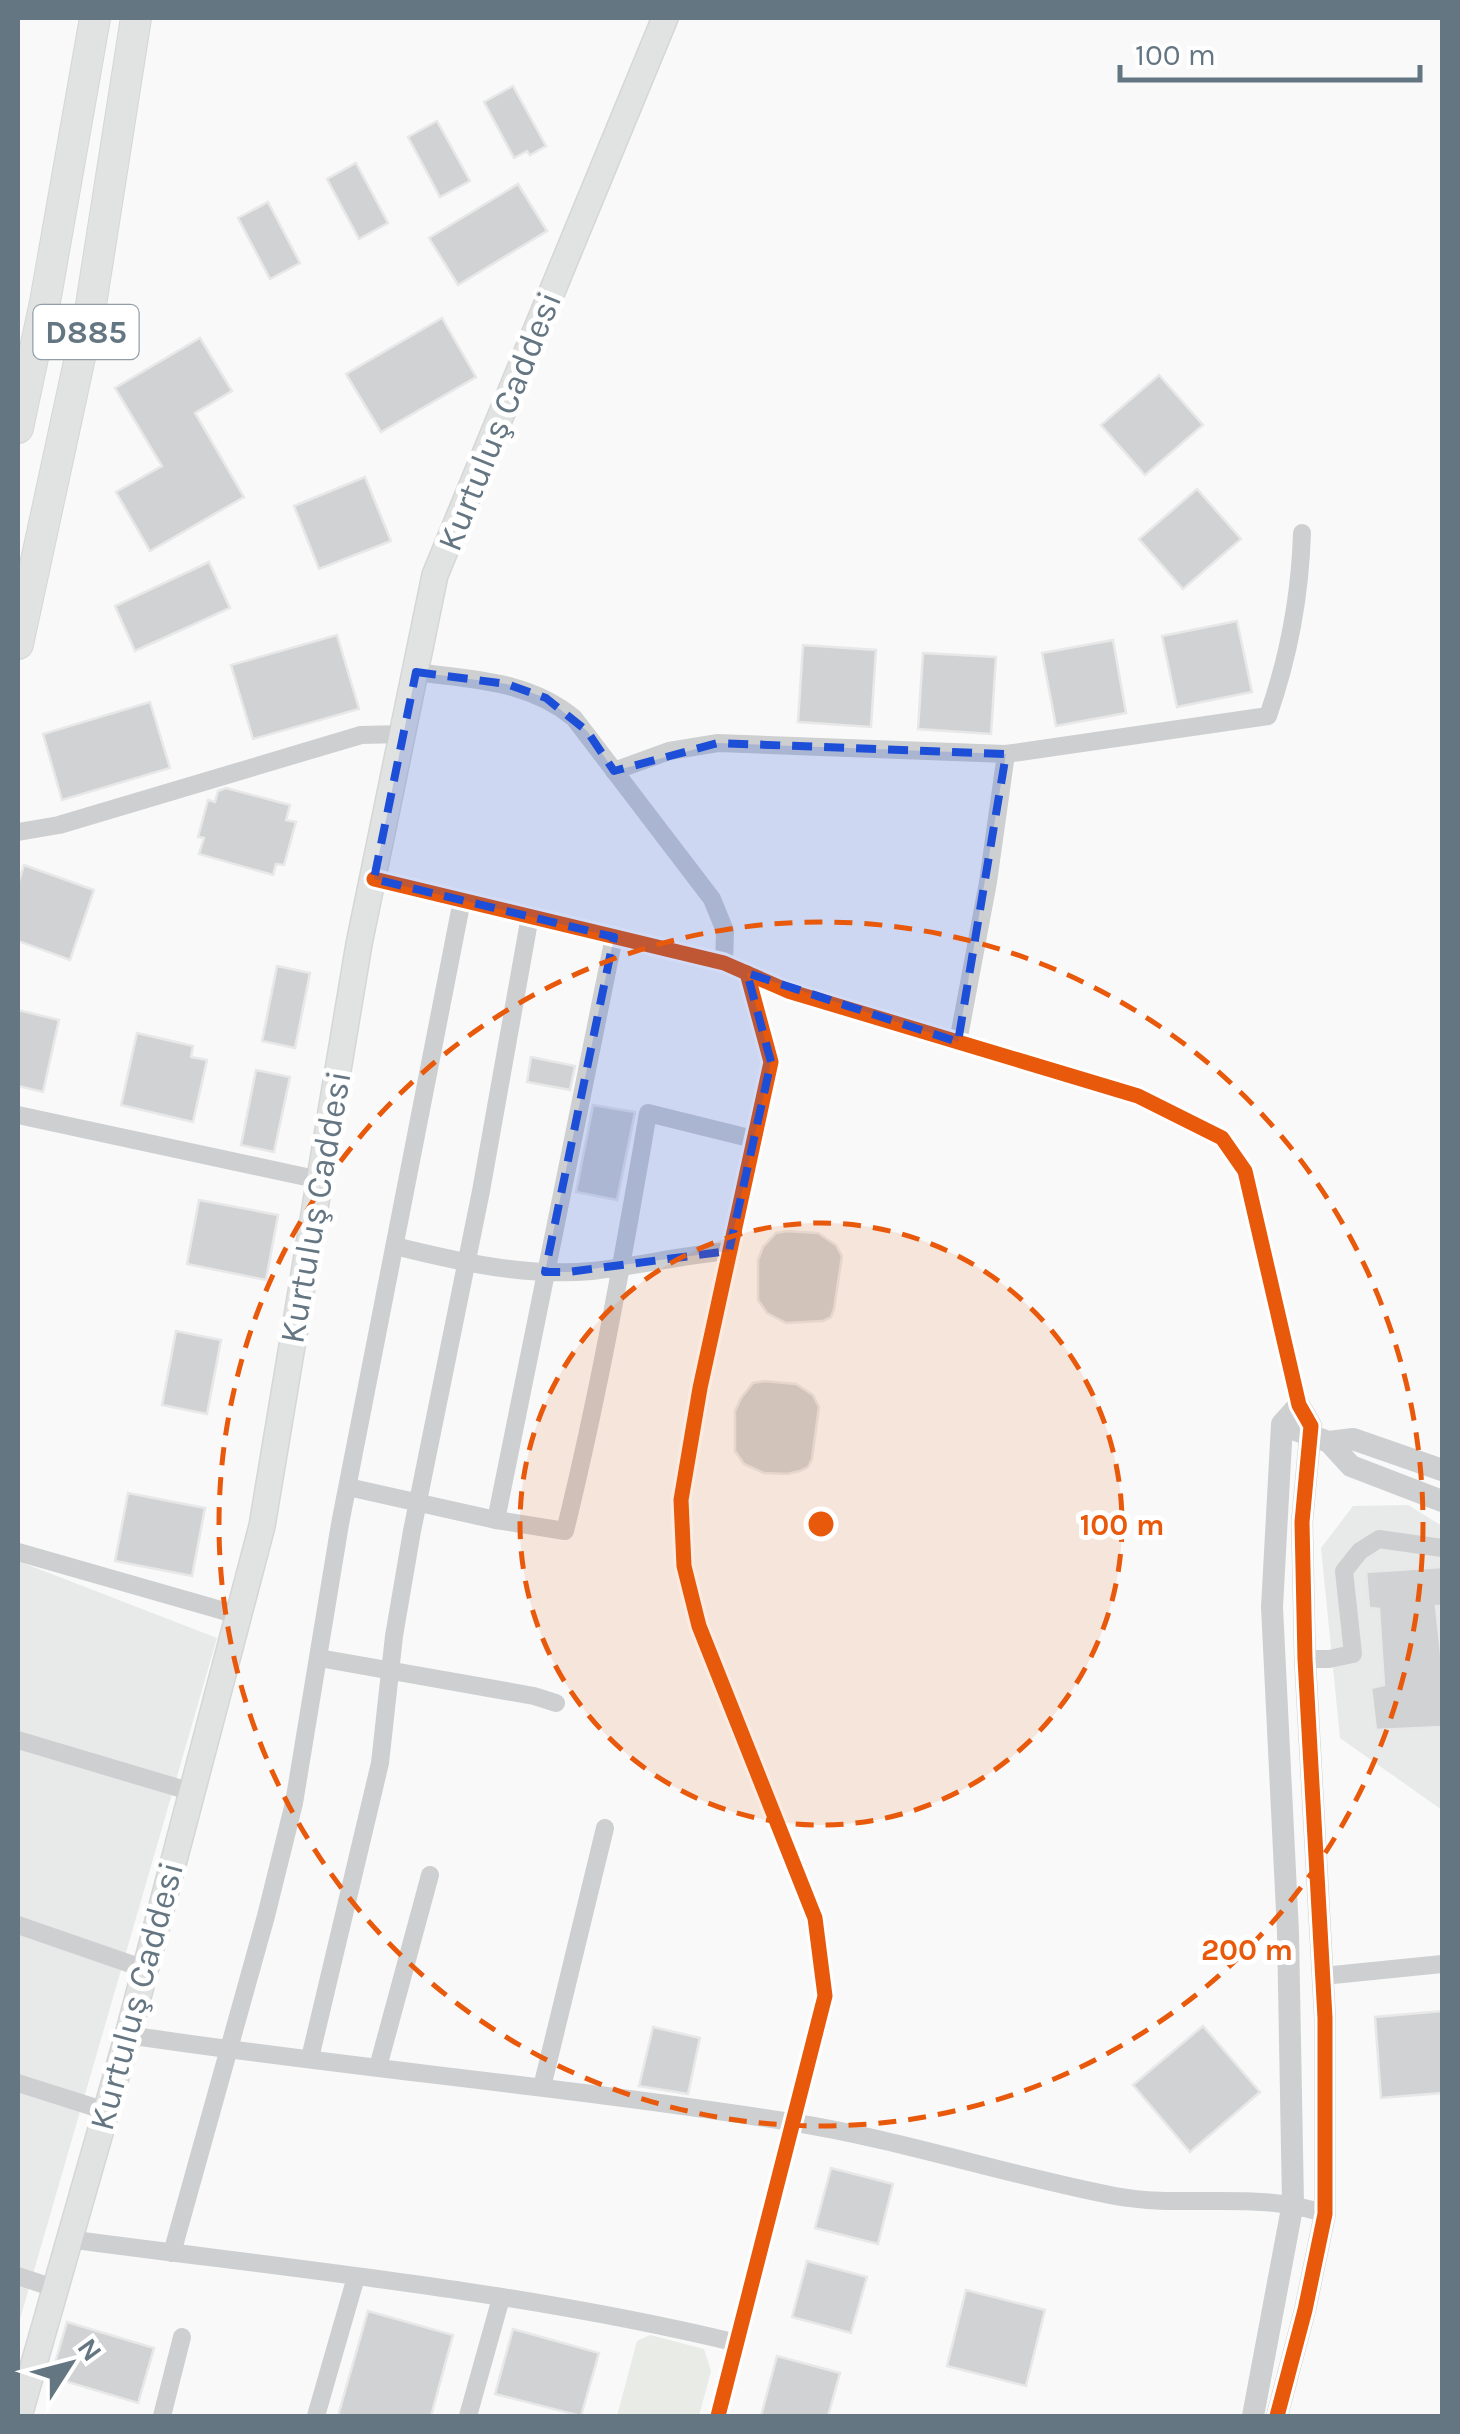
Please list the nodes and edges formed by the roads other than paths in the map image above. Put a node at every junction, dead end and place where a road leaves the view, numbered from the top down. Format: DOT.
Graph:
graph roads {
  1 [pos="95,18"];
  2 [pos="136,18"];
  3 [pos="665,18"];
  4 [pos="18,428"];
  5 [pos="1302,533"];
  6 [pos="18,644"];
  7 [pos="416,672"];
  8 [pos="404,734"];
  9 [pos="1006,754"];
  10 [pos="614,771"];
  11 [pos="18,832"];
  12 [pos="374,879"];
  13 [pos="462,900"];
  14 [pos="530,916"];
  15 [pos="614,937"];
  16 [pos="724,964"];
  17 [pos="747,973"];
  18 [pos="958,1042"];
  19 [pos="18,1115"];
  20 [pos="753,1139"];
  21 [pos="320,1180"];
  22 [pos="395,1246"];
  23 [pos="729,1251"];
  24 [pos="466,1264"];
  25 [pos="622,1267"];
  26 [pos="545,1272"];
  27 [pos="1299,1405"];
  28 [pos="1282,1424"];
  29 [pos="1320,1439"];
  30 [pos="1442,1470"];
  31 [pos="348,1487"];
  32 [pos="1442,1501"];
  33 [pos="418,1502"];
  34 [pos="496,1520"];
  35 [pos="1442,1548"];
  36 [pos="18,1552"];
  37 [pos="238,1615"];
  38 [pos="319,1658"];
  39 [pos="1306,1659"];
  40 [pos="392,1669"];
  41 [pos="556,1704"];
  42 [pos="18,1740"];
  43 [pos="192,1792"];
  44 [pos="605,1828"];
  45 [pos="430,1875"];
  46 [pos="18,1926"];
  47 [pos="1442,1964"];
  48 [pos="146,1969"];
  49 [pos="1323,1976"];
  50 [pos="128,2035"];
  51 [pos="228,2050"];
  52 [pos="310,2058"];
  53 [pos="378,2067"];
  54 [pos="18,2083"];
  55 [pos="542,2087"];
  56 [pos="106,2111"];
  57 [pos="794,2122"];
  58 [pos="1293,2202"];
  59 [pos="1325,2214"];
  60 [pos="68,2239"];
  61 [pos="172,2253"];
  62 [pos="18,2276"];
  63 [pos="356,2276"];
  64 [pos="54,2288"];
  65 [pos="501,2298"];
  66 [pos="182,2337"];
  67 [pos="737,2344"];
  68 [pos="19,2416"];
  69 [pos="162,2416"];
  70 [pos="316,2416"];
  71 [pos="468,2416"];
  72 [pos="718,2416"];
  73 [pos="1253,2416"];
  74 [pos="1278,2416"];
  1 -- 4 [label="highway, D885"];
  2 -- 6 [label="highway, D885"];
  3 -- 7 [label="main road, Kurtuluş Caddesi"];
  5 -- 9 [label="street"];
  7 -- 8 [label="main road, Kurtuluş Caddesi"];
  7 -- 10 [label="street"];
  8 -- 11 [label="street"];
  8 -- 12 [label="main road, Kurtuluş Caddesi"];
  9 -- 10 [label="street"];
  9 -- 18 [label="street"];
  10 -- 16 [label="street"];
  12 -- 13 [label="street"];
  12 -- 21 [label="main road, Kurtuluş Caddesi"];
  13 -- 14 [label="street"];
  13 -- 22 [label="street"];
  14 -- 15 [label="street"];
  14 -- 24 [label="street"];
  15 -- 16 [label="street"];
  15 -- 26 [label="street"];
  16 -- 17 [label="street"];
  17 -- 18 [label="street"];
  17 -- 20 [label="street"];
  18 -- 27 [label="street"];
  19 -- 21 [label="street"];
  20 -- 23 [label="street"];
  20 -- 25 [label="street"];
  21 -- 37 [label="main road, Kurtuluş Caddesi"];
  22 -- 24 [label="street"];
  22 -- 31 [label="street"];
  23 -- 25 [label="street"];
  23 -- 57 [label="street"];
  24 -- 26 [label="street"];
  24 -- 33 [label="street"];
  25 -- 26 [label="street"];
  25 -- 34 [label="street"];
  26 -- 34 [label="street"];
  27 -- 28 [label="street"];
  27 -- 29 [label="street"];
  28 -- 29 [label="street"];
  28 -- 58 [label="street"];
  29 -- 30 [label="street"];
  29 -- 32 [label="street"];
  29 -- 39 [label="street"];
  31 -- 33 [label="street"];
  31 -- 38 [label="street"];
  33 -- 34 [label="street"];
  33 -- 40 [label="street"];
  35 -- 39 [label="street"];
  36 -- 37 [label="street"];
  37 -- 43 [label="main road, Kurtuluş Caddesi"];
  38 -- 40 [label="street"];
  38 -- 51 [label="street"];
  39 -- 49 [label="street"];
  40 -- 41 [label="street"];
  40 -- 52 [label="street"];
  42 -- 43 [label="street"];
  43 -- 48 [label="main road, Kurtuluş Caddesi"];
  44 -- 55 [label="street"];
  45 -- 53 [label="street"];
  46 -- 48 [label="street"];
  47 -- 49 [label="street"];
  48 -- 50 [label="main road, Kurtuluş Caddesi"];
  49 -- 59 [label="street"];
  50 -- 51 [label="street"];
  50 -- 56 [label="main road, Kurtuluş Caddesi"];
  51 -- 52 [label="street"];
  51 -- 61 [label="street"];
  52 -- 53 [label="street"];
  53 -- 55 [label="street"];
  54 -- 56 [label="street"];
  55 -- 57 [label="street"];
  56 -- 60 [label="main road, Kurtuluş Caddesi"];
  57 -- 58 [label="street"];
  57 -- 67 [label="street"];
  58 -- 59 [label="street"];
  58 -- 73 [label="street"];
  59 -- 74 [label="street"];
  60 -- 61 [label="street"];
  60 -- 64 [label="main road, Kurtuluş Caddesi"];
  61 -- 63 [label="street"];
  62 -- 64 [label="street"];
  63 -- 65 [label="street"];
  63 -- 70 [label="street"];
  64 -- 68 [label="main road, Kurtuluş Caddesi"];
  65 -- 67 [label="street"];
  65 -- 71 [label="street"];
  66 -- 69 [label="street"];
  67 -- 72 [label="street"];
}
